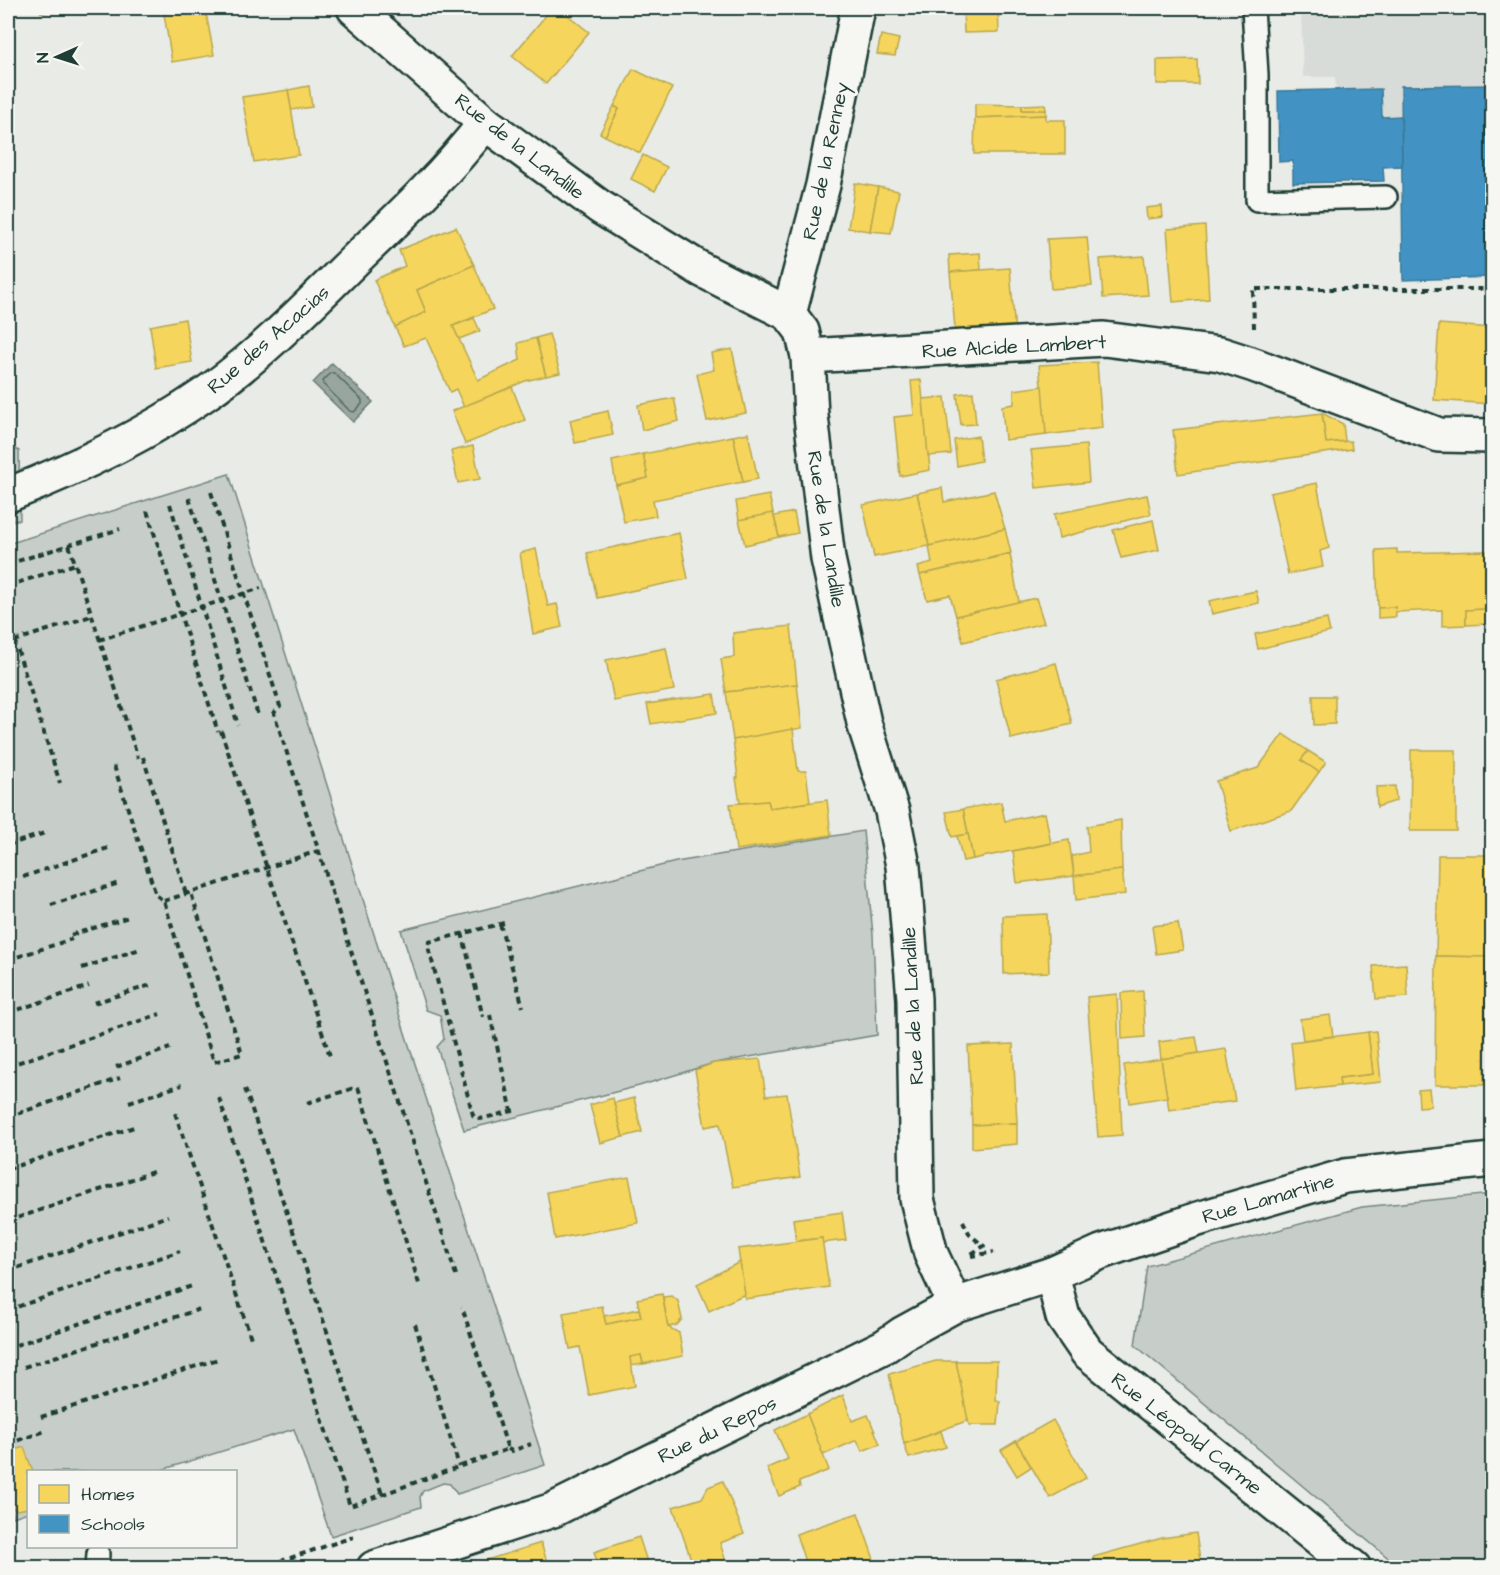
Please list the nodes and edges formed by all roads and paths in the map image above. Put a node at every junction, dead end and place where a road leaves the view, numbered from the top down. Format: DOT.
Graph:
graph roads {
  1 [pos="354,8"];
  2 [pos="858,8"];
  3 [pos="1253,8"];
  4 [pos="485,123"];
  5 [pos="1386,197"];
  6 [pos="1492,289"];
  7 [pos="789,314"];
  8 [pos="808,356"];
  9 [pos="1254,365"];
  10 [pos="1492,436"];
  11 [pos="211,492"];
  12 [pos="8,495"];
  13 [pos="189,498"];
  14 [pos="170,504"];
  15 [pos="147,512"];
  16 [pos="120,529"];
  17 [pos="69,545"];
  18 [pos="8,564"];
  19 [pos="75,564"];
  20 [pos="8,586"];
  21 [pos="261,588"];
  22 [pos="243,594"];
  23 [pos="222,601"];
  24 [pos="202,608"];
  25 [pos="181,615"];
  26 [pos="91,616"];
  27 [pos="8,620"];
  28 [pos="99,640"];
  29 [pos="14,641"];
  30 [pos="259,718"];
  31 [pos="238,725"];
  32 [pos="114,766"];
  33 [pos="60,783"];
  34 [pos="48,832"];
  35 [pos="8,845"];
  36 [pos="108,848"];
  37 [pos="318,851"];
  38 [pos="267,868"];
  39 [pos="23,877"];
  40 [pos="119,883"];
  41 [pos="189,893"];
  42 [pos="164,901"];
  43 [pos="51,905"];
  44 [pos="129,917"];
  45 [pos="462,933"];
  46 [pos="140,949"];
  47 [pos="8,960"];
  48 [pos="82,968"];
  49 [pos="151,985"];
  50 [pos="89,986"];
  51 [pos="94,1003"];
  52 [pos="523,1007"];
  53 [pos="8,1013"];
  54 [pos="160,1014"];
  55 [pos="490,1015"];
  56 [pos="483,1017"];
  57 [pos="170,1048"];
  58 [pos="331,1059"];
  59 [pos="8,1066"];
  60 [pos="116,1067"];
  61 [pos="120,1078"];
  62 [pos="182,1085"];
  63 [pos="245,1089"];
  64 [pos="219,1098"];
  65 [pos="129,1102"];
  66 [pos="307,1103"];
  67 [pos="175,1113"];
  68 [pos="8,1117"];
  69 [pos="137,1126"];
  70 [pos="1492,1160"];
  71 [pos="8,1169"];
  72 [pos="153,1172"];
  73 [pos="168,1216"];
  74 [pos="961,1218"];
  75 [pos="8,1221"];
  76 [pos="180,1251"];
  77 [pos="968,1256"];
  78 [pos="8,1271"];
  79 [pos="1052,1274"];
  80 [pos="456,1275"];
  81 [pos="192,1286"];
  82 [pos="420,1287"];
  83 [pos="955,1305"];
  84 [pos="462,1307"];
  85 [pos="200,1309"];
  86 [pos="8,1310"];
  87 [pos="415,1324"];
  88 [pos="252,1341"];
  89 [pos="16,1345"];
  90 [pos="218,1359"];
  91 [pos="24,1367"];
  92 [pos="41,1417"];
  93 [pos="45,1431"];
  94 [pos="8,1444"];
  95 [pos="531,1444"];
  96 [pos="508,1449"];
  97 [pos="459,1466"];
  98 [pos="382,1494"];
  99 [pos="355,1537"];
  100 [pos="260,1568"];
  101 [pos="374,1568"];
  102 [pos="1354,1568"];
  1 -- 4 [label="street, Rue de la Landille"];
  2 -- 7 [label="street, Rue de la Renney"];
  3 -- 5 [label="lane"];
  4 -- 7 [label="street, Rue de la Landille"];
  4 -- 12 [label="street, Rue des Acacias"];
  6 -- 9 [label="path"];
  7 -- 8 [label="street, Rue de la Landille"];
  8 -- 9 [label="street, Rue Alcide Lambert"];
  8 -- 83 [label="street, Rue de la Landille"];
  9 -- 10 [label="street, Rue Alcide Lambert"];
  11 -- 22 [label="path"];
  13 -- 23 [label="path"];
  14 -- 24 [label="path"];
  15 -- 25 [label="path"];
  16 -- 17 [label="path"];
  17 -- 18 [label="path"];
  17 -- 19 [label="path"];
  19 -- 20 [label="path"];
  19 -- 26 [label="path"];
  21 -- 22 [label="path"];
  22 -- 23 [label="path"];
  22 -- 37 [label="path"];
  23 -- 24 [label="path"];
  23 -- 30 [label="path"];
  24 -- 25 [label="path"];
  24 -- 31 [label="path"];
  25 -- 28 [label="path"];
  25 -- 38 [label="path"];
  26 -- 28 [label="path"];
  26 -- 29 [label="path"];
  27 -- 29 [label="path"];
  28 -- 41 [label="path"];
  29 -- 33 [label="path"];
  32 -- 42 [label="path"];
  34 -- 35 [label="path"];
  36 -- 39 [label="path"];
  37 -- 38 [label="path"];
  37 -- 80 [label="path"];
  38 -- 41 [label="path"];
  38 -- 58 [label="path"];
  40 -- 43 [label="path"];
  41 -- 42 [label="path"];
  41 -- 42 [label="path"];
  44 -- 47 [label="path"];
  45 -- 52 [label="path"];
  45 -- 55 [label="path"];
  45 -- 56 [label="path"];
  46 -- 48 [label="path"];
  49 -- 51 [label="path"];
  50 -- 53 [label="path"];
  54 -- 59 [label="path"];
  57 -- 60 [label="path"];
  61 -- 68 [label="path"];
  62 -- 65 [label="path"];
  63 -- 98 [label="path"];
  64 -- 98 [label="path"];
  66 -- 82 [label="path"];
  67 -- 88 [label="path"];
  69 -- 71 [label="path"];
  70 -- 79 [label="street, Rue Lamartine"];
  72 -- 75 [label="path"];
  73 -- 78 [label="path"];
  74 -- 77 [label="path"];
  76 -- 86 [label="path"];
  79 -- 83 [label="street, Rue du Repos"];
  79 -- 102 [label="street, Rue Léopold Carme"];
  81 -- 89 [label="path"];
  83 -- 101 [label="street, Rue du Repos"];
  84 -- 96 [label="path"];
  85 -- 91 [label="path"];
  87 -- 97 [label="path"];
  90 -- 92 [label="path"];
  93 -- 94 [label="path"];
  95 -- 96 [label="path"];
  96 -- 97 [label="path"];
  97 -- 98 [label="path"];
  99 -- 100 [label="path"];
}
